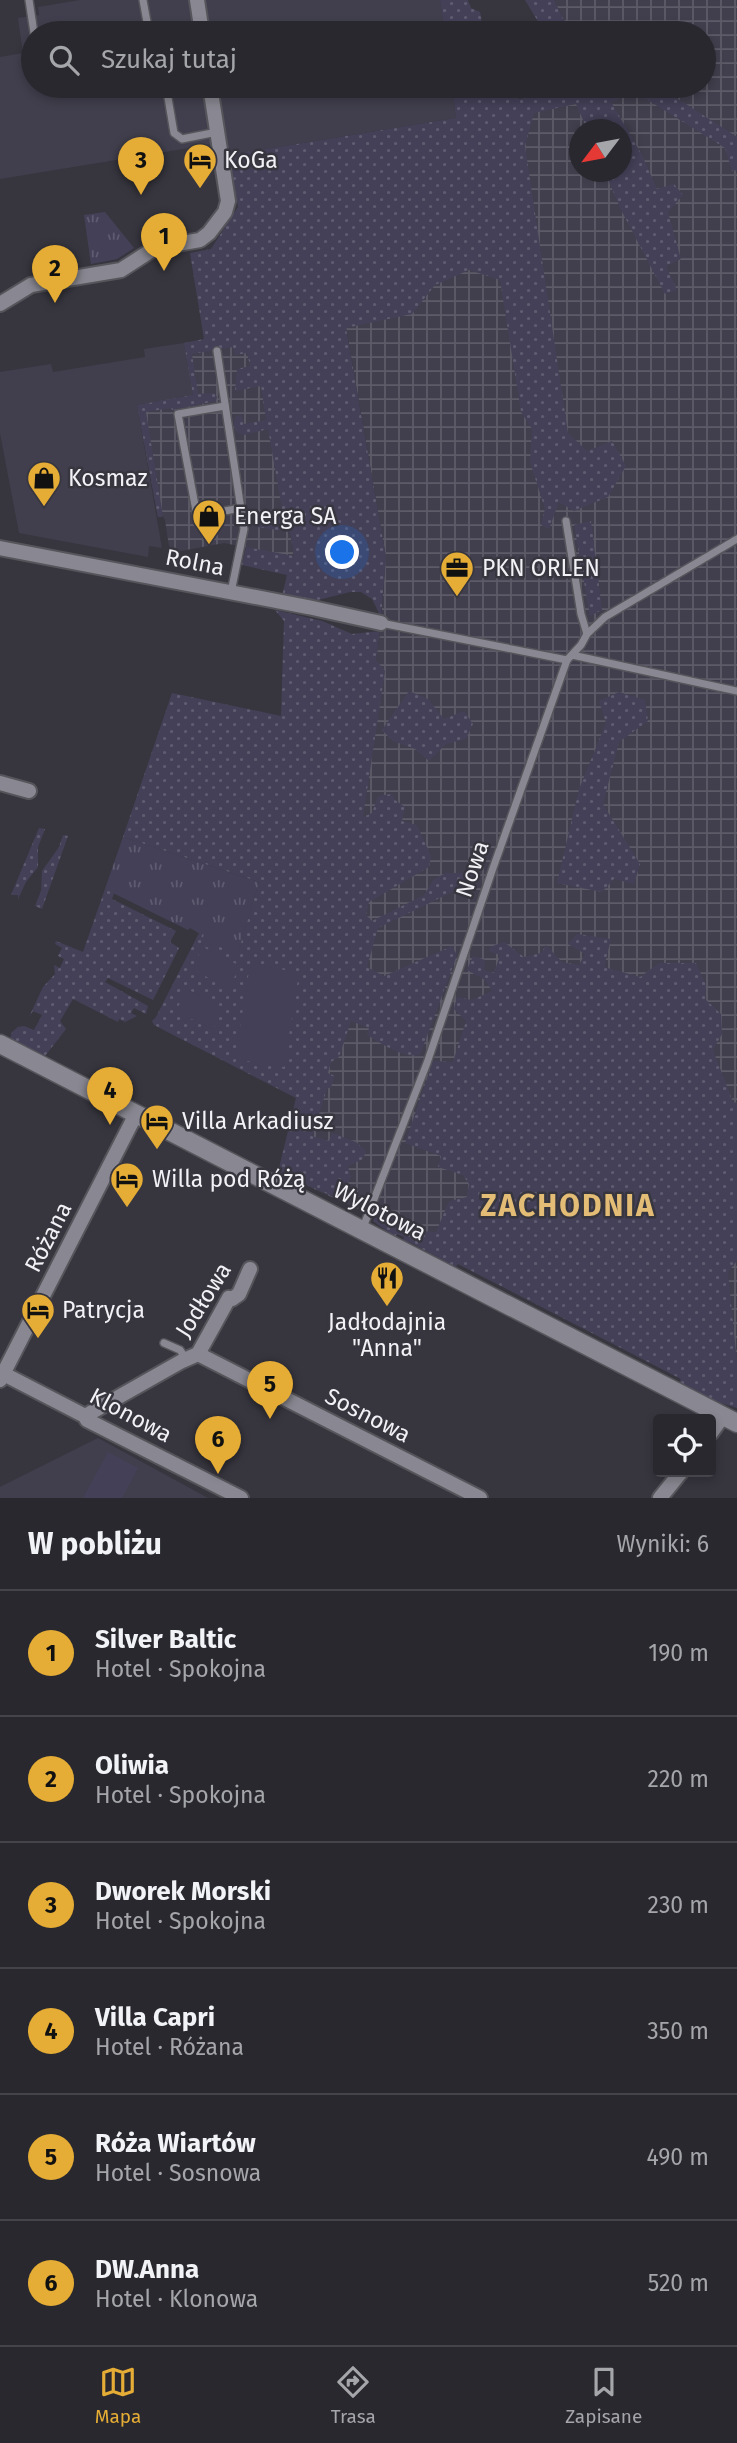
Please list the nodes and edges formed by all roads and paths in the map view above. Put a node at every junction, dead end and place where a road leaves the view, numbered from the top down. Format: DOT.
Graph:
graph roads {
  1 [pos="29,0"];
  2 [pos="143,0"];
  3 [pos="197,0"];
  4 [pos="32,21"];
  5 [pos="147,21"];
  6 [pos="200,21"];
  7 [pos="168,98"];
  8 [pos="212,98"];
  9 [pos="217,132"];
  10 [pos="0,304"];
  11 [pos="217,351"];
  12 [pos="225,406"];
  13 [pos="241,508"];
  14 [pos="566,521"];
  15 [pos="737,539"];
  16 [pos="0,548"];
  17 [pos="231,592"];
  18 [pos="380,622"];
  19 [pos="587,634"];
  20 [pos="569,658"];
  21 [pos="737,691"];
  22 [pos="0,783"];
  23 [pos="29,791"];
  24 [pos="0,1044"];
  25 [pos="136,1114"];
  26 [pos="362,1230"];
  27 [pos="250,1269"];
  28 [pos="164,1343"];
  29 [pos="192,1356"];
  30 [pos="1,1376"];
  31 [pos="85,1416"];
  32 [pos="730,1420"];
  33 [pos="677,1477"];
  34 [pos="241,1498"];
  35 [pos="480,1498"];
  36 [pos="660,1498"];
  1 -- 4 [label="lane"];
  2 -- 5 [label="lane"];
  3 -- 6 [label="street"];
  7 -- 9 [label="lane"];
  8 -- 9 [label="street"];
  9 -- 10 [label="street"];
  11 -- 12 [label="lane"];
  12 -- 13 [label="lane"];
  12 -- 13 [label="lane"];
  13 -- 17 [label="lane"];
  14 -- 19 [label="lane"];
  15 -- 19 [label="lane, Nowa"];
  16 -- 17 [label="street, Rolna"];
  17 -- 18 [label="street, Rolna"];
  18 -- 20 [label="lane"];
  19 -- 20 [label="lane, Nowa"];
  20 -- 21 [label="lane"];
  20 -- 26 [label="lane, Nowa"];
  22 -- 23 [label="street"];
  24 -- 25 [label="street, Wylotowa"];
  25 -- 26 [label="street, Wylotowa"];
  25 -- 30 [label="street, Różana"];
  26 -- 32 [label="street, Wylotowa"];
  27 -- 29 [label="street, Jodłowa"];
  28 -- 29 [label="lane"];
  29 -- 31 [label="street, Jodłowa"];
  29 -- 35 [label="street, Sosnowa"];
  30 -- 31 [label="street, Klonowa"];
  31 -- 34 [label="street, Klonowa"];
  33 -- 36 [label="street"];
}
